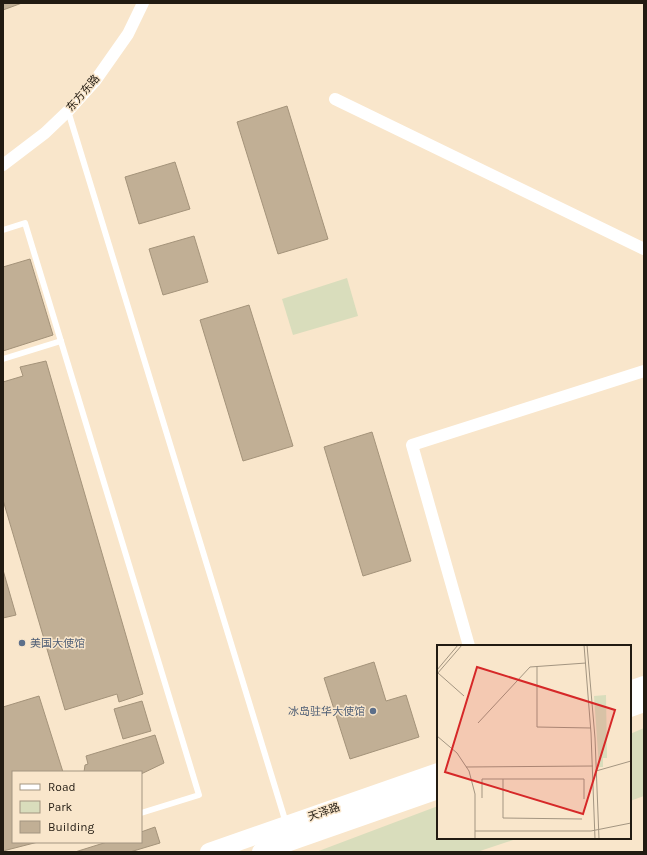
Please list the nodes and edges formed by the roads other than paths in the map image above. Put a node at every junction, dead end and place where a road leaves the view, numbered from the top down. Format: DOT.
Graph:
graph roads {
  1 [pos="143,3"];
  2 [pos="335,99"];
  3 [pos="68,112"];
  4 [pos="3,165"];
  5 [pos="3,230"];
  6 [pos="644,249"];
  7 [pos="61,341"];
  8 [pos="3,359"];
  9 [pos="644,371"];
  10 [pos="469,645"];
  11 [pos="644,685"];
  12 [pos="631,690"];
  13 [pos="644,703"];
  14 [pos="631,708"];
  15 [pos="437,772"];
  16 [pos="437,790"];
  17 [pos="142,813"];
  18 [pos="287,825"];
  19 [pos="265,851"];
  20 [pos="209,852"];
  1 -- 3 [label="street, 东方东路"];
  2 -- 6 [label="street"];
  3 -- 4 [label="street, 东方东路"];
  3 -- 18 [label="lane"];
  5 -- 7 [label="lane"];
  7 -- 8 [label="lane"];
  7 -- 17 [label="lane"];
  9 -- 10 [label="street"];
  11 -- 12 [label="street"];
  13 -- 14 [label="street"];
  15 -- 18 [label="street, 天泽路"];
  16 -- 19 [label="street, 天泽路"];
  18 -- 20 [label="street, 天泽路"];
}
